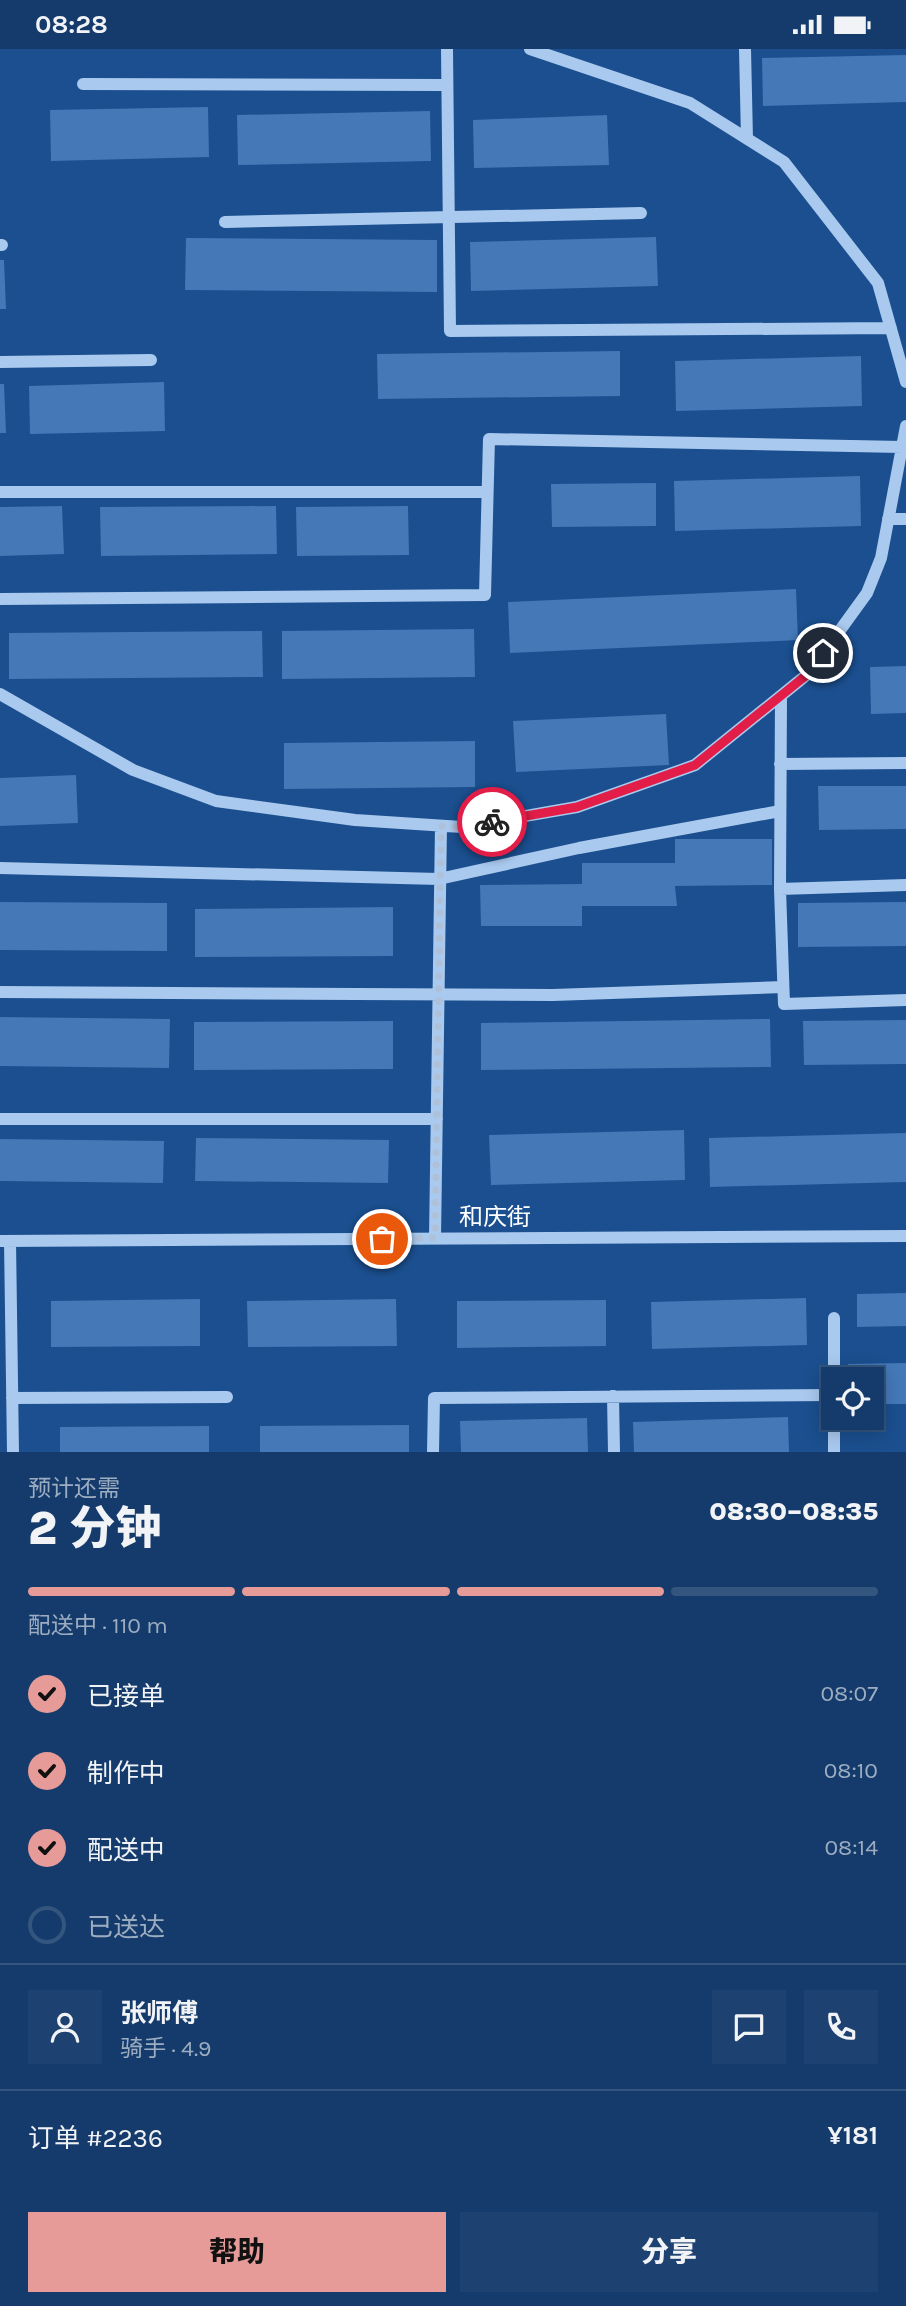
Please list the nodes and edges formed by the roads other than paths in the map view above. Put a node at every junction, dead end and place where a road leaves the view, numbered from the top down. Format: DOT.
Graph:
graph roads {
  1 [pos="447,49"];
  2 [pos="530,49"];
  3 [pos="745,49"];
  4 [pos="83,84"];
  5 [pos="447,85"];
  6 [pos="747,139"];
  7 [pos="641,213"];
  8 [pos="449,219"];
  9 [pos="225,222"];
  10 [pos="891,328"];
  11 [pos="151,360"];
  12 [pos="0,362"];
  13 [pos="905,376"];
  14 [pos="906,426"];
  15 [pos="902,447"];
  16 [pos="0,492"];
  17 [pos="487,492"];
  18 [pos="888,519"];
  19 [pos="906,519"];
  20 [pos="0,599"];
  21 [pos="0,694"];
  22 [pos="781,696"];
  23 [pos="780,764"];
  24 [pos="906,764"];
  25 [pos="780,811"];
  26 [pos="441,826"];
  27 [pos="0,868"];
  28 [pos="439,879"];
  29 [pos="906,885"];
  30 [pos="780,889"];
  31 [pos="783,987"];
  32 [pos="0,992"];
  33 [pos="438,995"];
  34 [pos="906,1000"];
  35 [pos="0,1119"];
  36 [pos="437,1119"];
  37 [pos="906,1236"];
  38 [pos="435,1238"];
  39 [pos="5,1241"];
  40 [pos="834,1318"];
  41 [pos="834,1367"];
  42 [pos="821,1395"];
  43 [pos="613,1396"];
  44 [pos="227,1397"];
  45 [pos="12,1398"];
  46 [pos="834,1430"];
  47 [pos="13,1452"];
  48 [pos="433,1452"];
  49 [pos="614,1452"];
  50 [pos="834,1452"];
  1 -- 5 [label="street"];
  2 -- 6 [label="street"];
  3 -- 6 [label="street"];
  4 -- 5 [label="street"];
  5 -- 8 [label="street"];
  6 -- 10 [label="street"];
  7 -- 8 [label="street"];
  8 -- 9 [label="street"];
  8 -- 10 [label="street"];
  10 -- 13 [label="street"];
  11 -- 12 [label="street"];
  14 -- 15 [label="street"];
  15 -- 17 [label="street"];
  15 -- 18 [label="street"];
  16 -- 17 [label="street"];
  17 -- 20 [label="street"];
  18 -- 19 [label="street"];
  18 -- 22 [label="street"];
  21 -- 26 [label="street"];
  22 -- 23 [label="street"];
  22 -- 26 [label="street"];
  23 -- 24 [label="street"];
  23 -- 25 [label="street"];
  25 -- 28 [label="street"];
  25 -- 30 [label="street"];
  26 -- 28 [label="street"];
  27 -- 28 [label="street"];
  28 -- 33 [label="street"];
  29 -- 30 [label="street"];
  30 -- 31 [label="street"];
  31 -- 33 [label="street"];
  31 -- 34 [label="street"];
  32 -- 33 [label="street"];
  33 -- 36 [label="street"];
  35 -- 36 [label="street"];
  36 -- 38 [label="street"];
  37 -- 38 [label="street, 和庆街"];
  38 -- 39 [label="street, 和庆街"];
  39 -- 45 [label="street"];
  40 -- 41 [label="street"];
  42 -- 43 [label="street"];
  43 -- 48 [label="street"];
  43 -- 49 [label="street"];
  44 -- 45 [label="street"];
  45 -- 47 [label="street"];
  46 -- 50 [label="street"];
}
